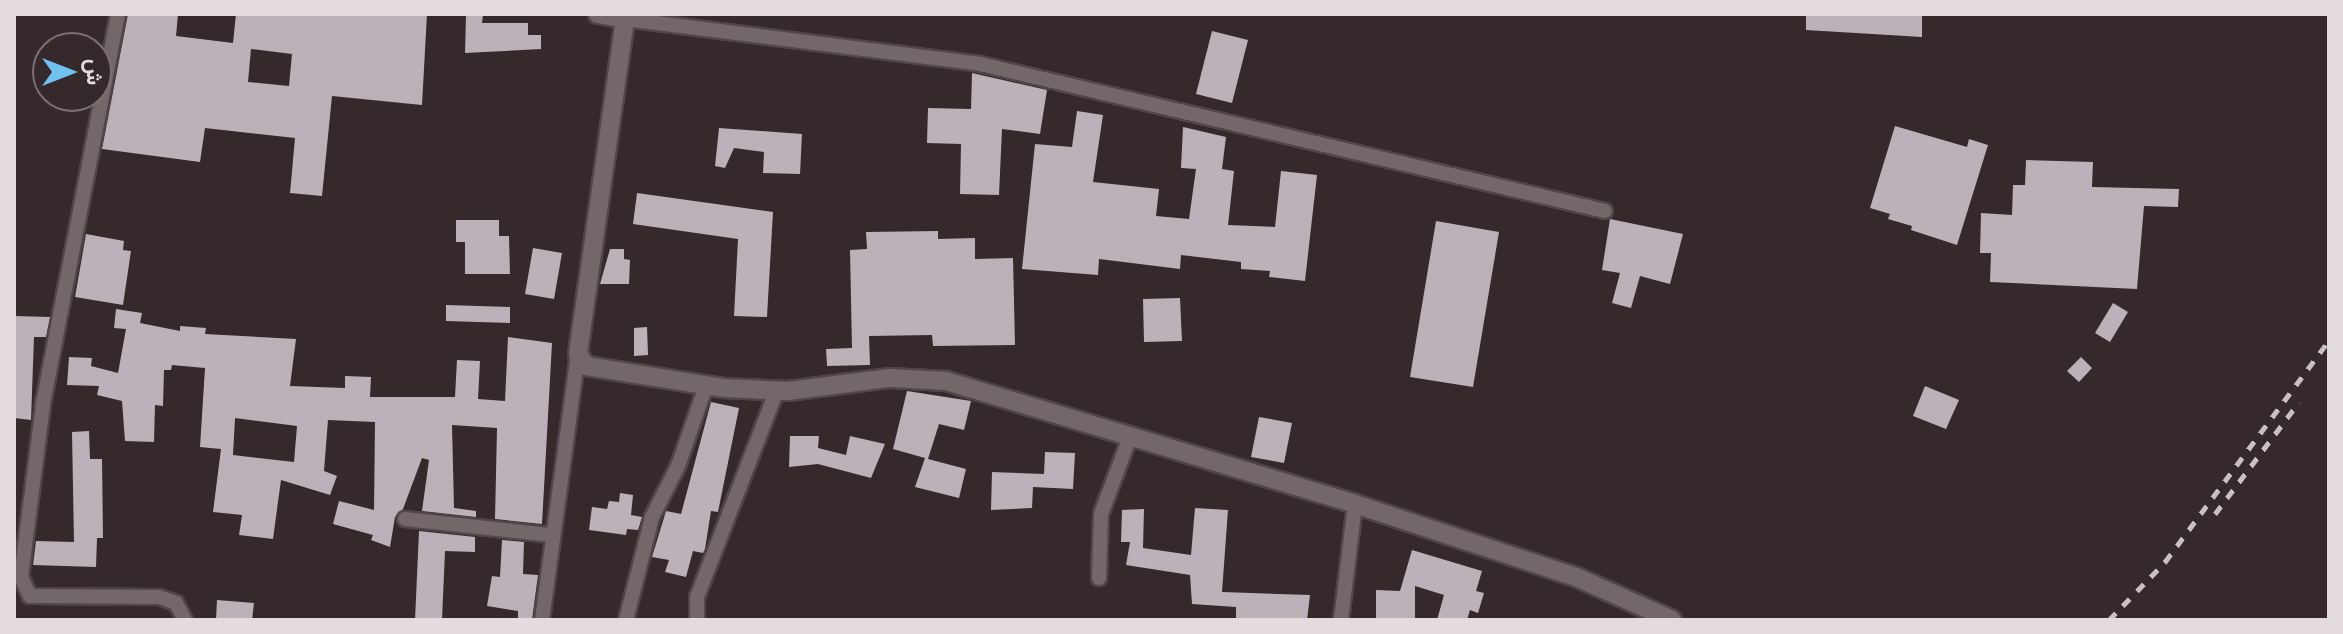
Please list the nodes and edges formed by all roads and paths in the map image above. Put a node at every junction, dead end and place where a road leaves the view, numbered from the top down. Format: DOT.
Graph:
graph roads {
  1 [pos="118,14"];
  2 [pos="598,14"];
  3 [pos="625,19"];
  4 [pos="1605,211"];
  5 [pos="578,354"];
  6 [pos="706,386"];
  7 [pos="777,390"];
  8 [pos="1130,437"];
  9 [pos="1355,504"];
  10 [pos="405,519"];
  11 [pos="551,535"];
  12 [pos="1099,578"];
  13 [pos="185,620"];
  14 [pos="542,620"];
  15 [pos="626,620"];
  16 [pos="697,620"];
  17 [pos="1341,620"];
  18 [pos="1672,620"];
  1 -- 13 [label="street"];
  2 -- 3 [label="street"];
  3 -- 4 [label="street"];
  3 -- 5 [label="street"];
  5 -- 6 [label="street"];
  5 -- 11 [label="street"];
  6 -- 7 [label="street"];
  6 -- 15 [label="street"];
  7 -- 8 [label="street"];
  7 -- 16 [label="street"];
  8 -- 9 [label="street"];
  8 -- 12 [label="street"];
  9 -- 17 [label="street"];
  9 -- 18 [label="street"];
  10 -- 11 [label="street"];
  11 -- 14 [label="street"];
}
